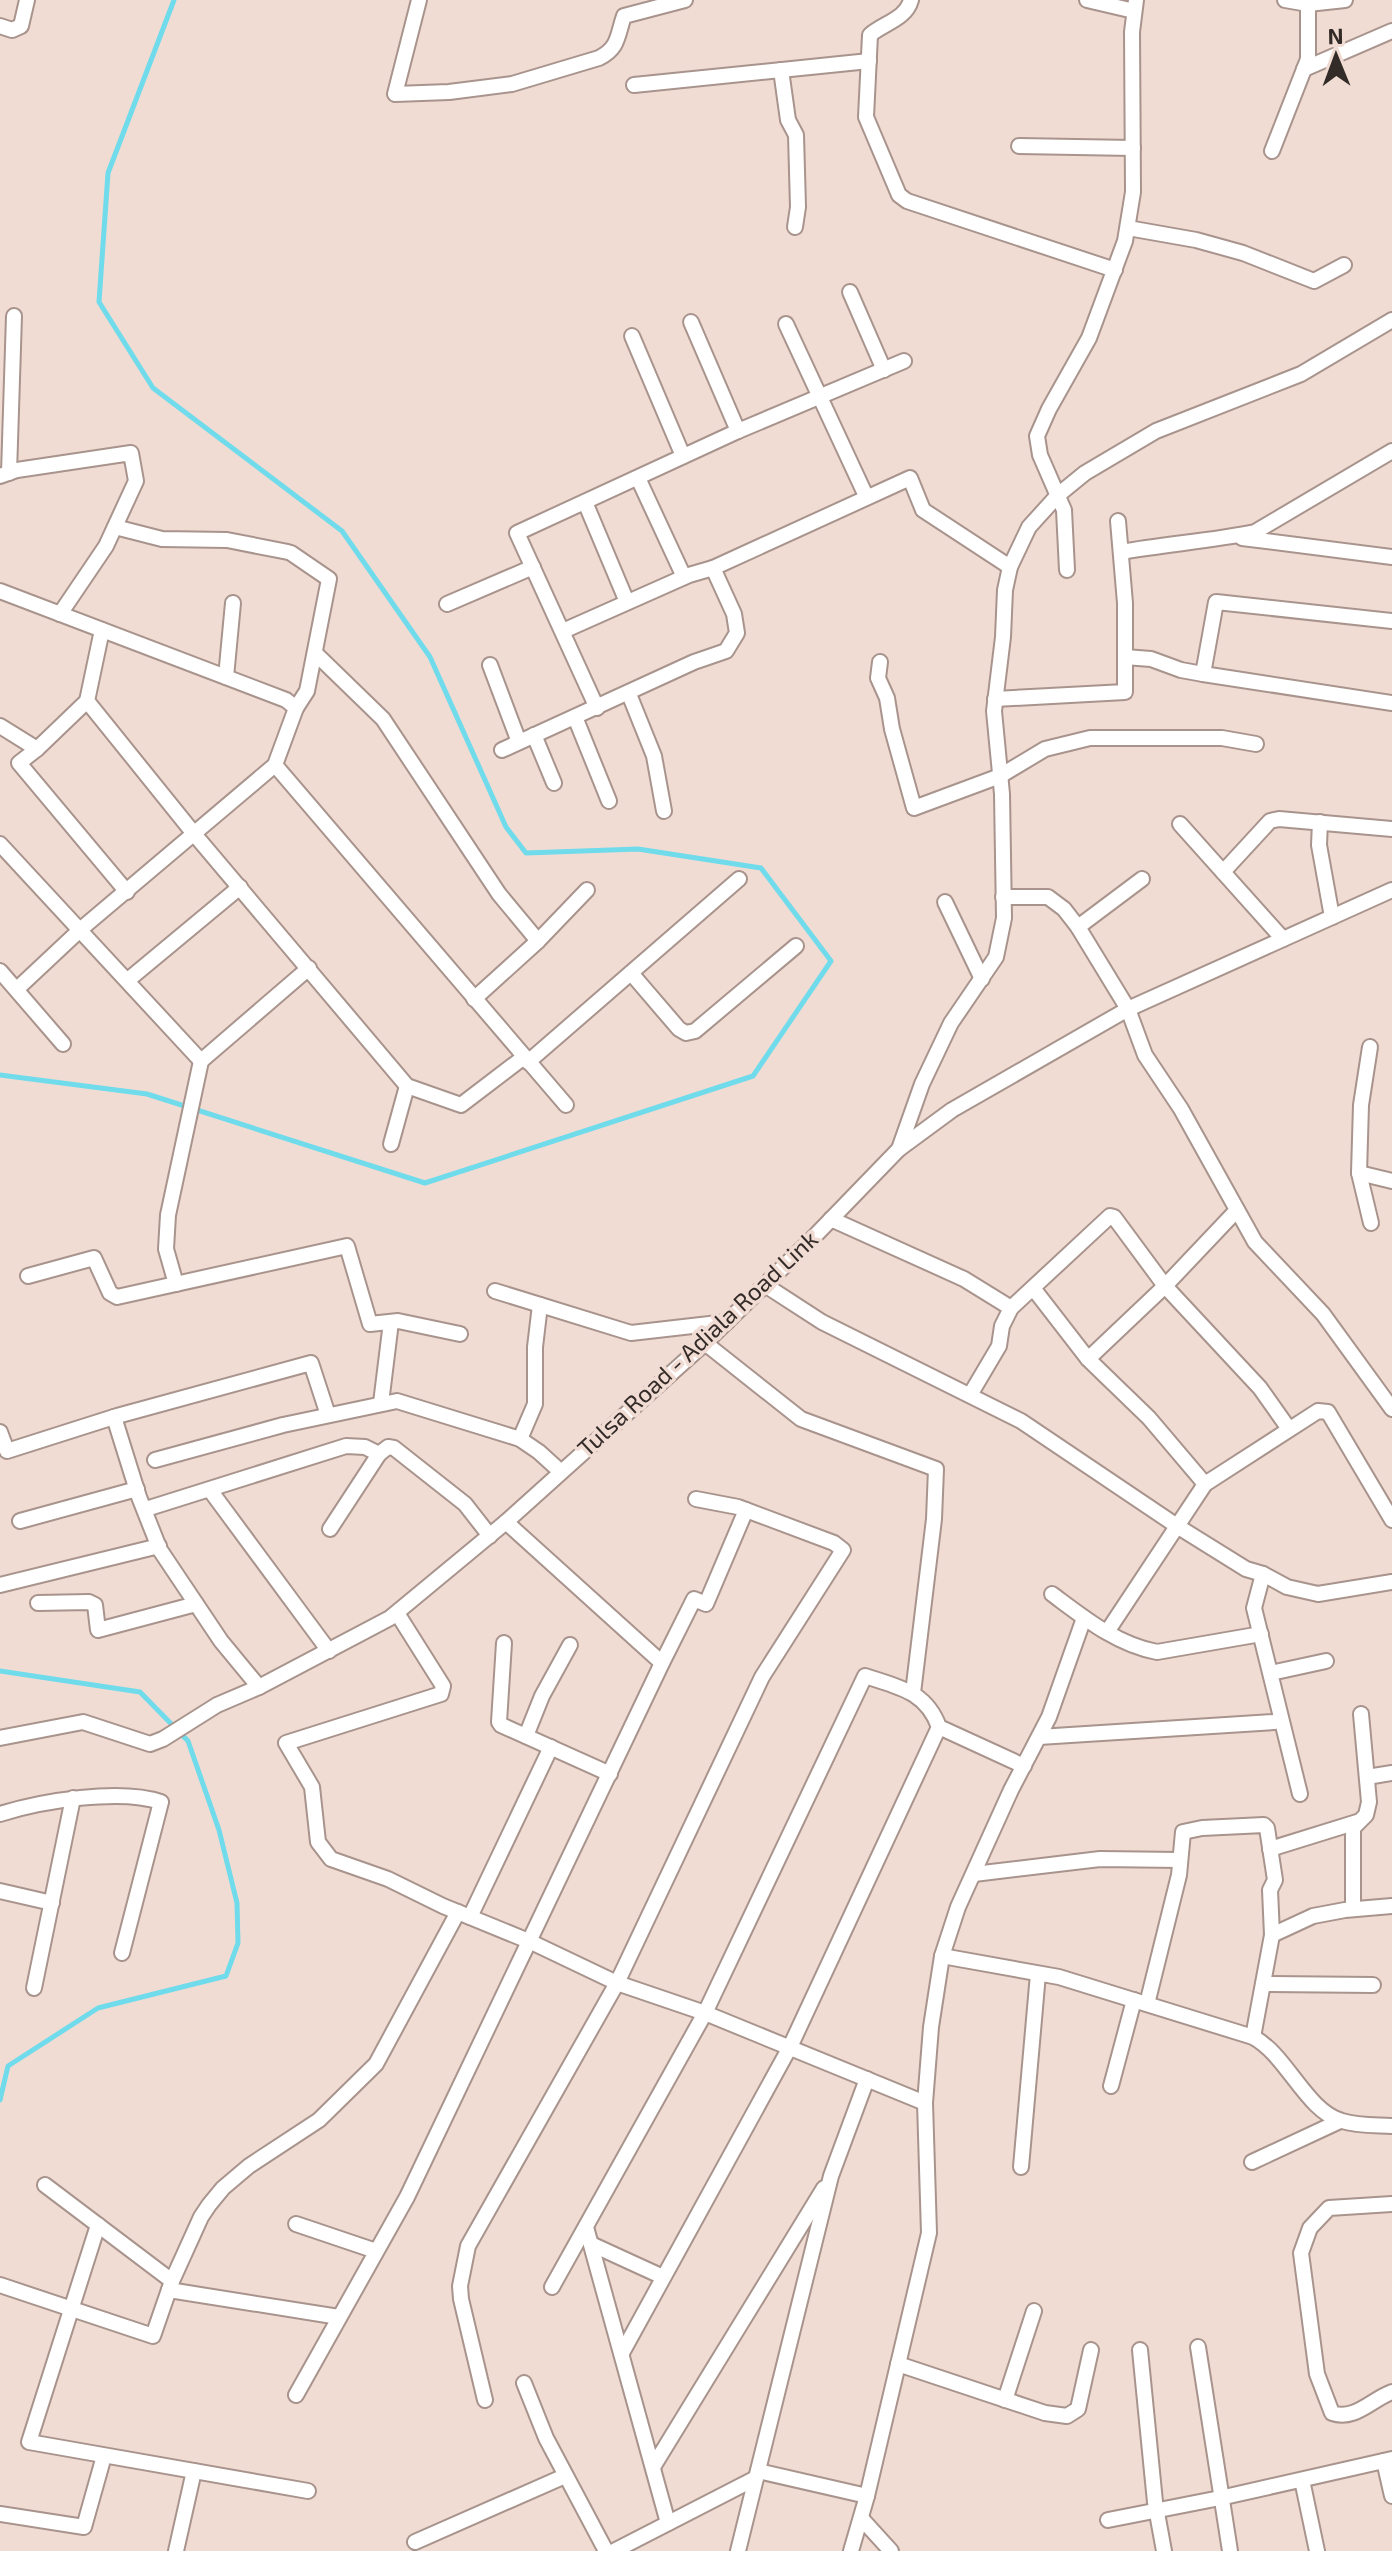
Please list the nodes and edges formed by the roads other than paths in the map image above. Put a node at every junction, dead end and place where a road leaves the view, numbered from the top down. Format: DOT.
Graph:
graph roads {
  1 [pos="27,0"];
  2 [pos="419,0"];
  3 [pos="685,0"];
  4 [pos="911,0"];
  5 [pos="1087,0"];
  6 [pos="1285,0"];
  7 [pos="1345,0"];
  8 [pos="1308,4"];
  9 [pos="1135,5"];
  10 [pos="0,26"];
  11 [pos="1392,31"];
  12 [pos="869,61"];
  13 [pos="1304,69"];
  14 [pos="781,70"];
  15 [pos="634,85"];
  16 [pos="1019,146"];
  17 [pos="1133,148"];
  18 [pos="1272,151"];
  19 [pos="795,227"];
  20 [pos="1128,228"];
  21 [pos="1344,265"];
  22 [pos="1115,270"];
  23 [pos="850,292"];
  24 [pos="14,316"];
  25 [pos="1392,320"];
  26 [pos="691,322"];
  27 [pos="786,324"];
  28 [pos="632,336"];
  29 [pos="904,361"];
  30 [pos="884,370"];
  31 [pos="820,397"];
  32 [pos="738,431"];
  33 [pos="1392,451"];
  34 [pos="683,456"];
  35 [pos="4,474"];
  36 [pos="638,478"];
  37 [pos="1058,495"];
  38 [pos="866,496"];
  39 [pos="585,502"];
  40 [pos="1118,521"];
  41 [pos="115,527"];
  42 [pos="1234,537"];
  43 [pos="1121,552"];
  44 [pos="1392,557"];
  45 [pos="533,567"];
  46 [pos="1010,567"];
  47 [pos="713,568"];
  48 [pos="1067,570"];
  49 [pos="684,577"];
  50 [pos="0,591"];
  51 [pos="627,602"];
  52 [pos="233,603"];
  53 [pos="447,604"];
  54 [pos="60,614"];
  55 [pos="1392,621"];
  56 [pos="102,630"];
  57 [pos="563,631"];
  58 [pos="315,653"];
  59 [pos="1125,657"];
  60 [pos="880,662"];
  61 [pos="490,665"];
  62 [pos="1203,674"];
  63 [pos="226,677"];
  64 [pos="629,694"];
  65 [pos="995,699"];
  66 [pos="87,701"];
  67 [pos="1392,703"];
  68 [pos="296,708"];
  69 [pos="597,708"];
  70 [pos="575,717"];
  71 [pos="0,726"];
  72 [pos="534,735"];
  73 [pos="519,742"];
  74 [pos="1256,744"];
  75 [pos="37,749"];
  76 [pos="502,750"];
  77 [pos="275,765"];
  78 [pos="1000,776"];
  79 [pos="554,783"];
  80 [pos="609,801"];
  81 [pos="664,811"];
  82 [pos="1320,822"];
  83 [pos="1180,824"];
  84 [pos="1392,829"];
  85 [pos="195,835"];
  86 [pos="0,844"];
  87 [pos="1223,872"];
  88 [pos="739,879"];
  89 [pos="1142,879"];
  90 [pos="240,887"];
  91 [pos="587,890"];
  92 [pos="1392,890"];
  93 [pos="127,892"];
  94 [pos="1003,897"];
  95 [pos="945,902"];
  96 [pos="1332,917"];
  97 [pos="1078,927"];
  98 [pos="81,929"];
  99 [pos="1283,939"];
  100 [pos="538,941"];
  101 [pos="796,946"];
  102 [pos="309,968"];
  103 [pos="0,971"];
  104 [pos="631,973"];
  105 [pos="982,979"];
  106 [pos="128,980"];
  107 [pos="17,989"];
  108 [pos="474,999"];
  109 [pos="1128,1009"];
  110 [pos="63,1044"];
  111 [pos="1370,1047"];
  112 [pos="526,1059"];
  113 [pos="200,1066"];
  114 [pos="407,1086"];
  115 [pos="566,1105"];
  116 [pos="391,1144"];
  117 [pos="899,1149"];
  118 [pos="1359,1173"];
  119 [pos="1392,1181"];
  120 [pos="1237,1210"];
  121 [pos="831,1219"];
  122 [pos="1371,1223"];
  123 [pos="28,1276"];
  124 [pos="176,1284"];
  125 [pos="765,1285"];
  126 [pos="1165,1286"];
  127 [pos="1033,1288"];
  128 [pos="495,1291"];
  129 [pos="540,1305"];
  130 [pos="1011,1308"];
  131 [pos="391,1322"];
  132 [pos="727,1322"];
  133 [pos="460,1334"];
  134 [pos="705,1343"];
  135 [pos="1088,1359"];
  136 [pos="970,1395"];
  137 [pos="381,1403"];
  138 [pos="1392,1409"];
  139 [pos="328,1415"];
  140 [pos="114,1417"];
  141 [pos="1289,1429"];
  142 [pos="0,1432"];
  143 [pos="520,1439"];
  144 [pos="379,1454"];
  145 [pos="155,1460"];
  146 [pos="561,1472"];
  147 [pos="1205,1484"];
  148 [pos="137,1489"];
  149 [pos="210,1490"];
  150 [pos="696,1499"];
  151 [pos="146,1509"];
  152 [pos="746,1510"];
  153 [pos="1392,1520"];
  154 [pos="20,1521"];
  155 [pos="506,1522"];
  156 [pos="1177,1526"];
  157 [pos="330,1529"];
  158 [pos="490,1536"];
  159 [pos="159,1546"];
  160 [pos="1263,1574"];
  161 [pos="1392,1582"];
  162 [pos="0,1585"];
  163 [pos="1052,1594"];
  164 [pos="38,1603"];
  165 [pos="196,1604"];
  166 [pos="397,1613"];
  167 [pos="1084,1618"];
  168 [pos="1107,1632"];
  169 [pos="1261,1634"];
  170 [pos="504,1643"];
  171 [pos="570,1645"];
  172 [pos="329,1651"];
  173 [pos="1326,1661"];
  174 [pos="662,1663"];
  175 [pos="1271,1673"];
  176 [pos="259,1687"];
  177 [pos="913,1693"];
  178 [pos="1361,1714"];
  179 [pos="1281,1720"];
  180 [pos="939,1727"];
  181 [pos="526,1736"];
  182 [pos="1039,1737"];
  183 [pos="0,1738"];
  184 [pos="551,1747"];
  185 [pos="1024,1766"];
  186 [pos="1392,1773"];
  187 [pos="610,1774"];
  188 [pos="1367,1777"];
  189 [pos="1300,1794"];
  190 [pos="73,1798"];
  191 [pos="0,1814"];
  192 [pos="1357,1822"];
  193 [pos="1270,1849"];
  194 [pos="1180,1860"];
  195 [pos="974,1874"];
  196 [pos="0,1891"];
  197 [pos="52,1903"];
  198 [pos="1392,1906"];
  199 [pos="1353,1909"];
  200 [pos="464,1914"];
  201 [pos="1272,1935"];
  202 [pos="531,1942"];
  203 [pos="122,1953"];
  204 [pos="942,1956"];
  205 [pos="1038,1974"];
  206 [pos="617,1983"];
  207 [pos="1263,1984"];
  208 [pos="1373,1985"];
  209 [pos="34,1988"];
  210 [pos="1140,2002"];
  211 [pos="705,2013"];
  212 [pos="1253,2037"];
  213 [pos="790,2047"];
  214 [pos="867,2079"];
  215 [pos="1111,2086"];
  216 [pos="925,2103"];
  217 [pos="1340,2121"];
  218 [pos="1392,2126"];
  219 [pos="1252,2162"];
  220 [pos="1021,2167"];
  221 [pos="831,2176"];
  222 [pos="45,2185"];
  223 [pos="1392,2204"];
  224 [pos="296,2224"];
  225 [pos="98,2225"];
  226 [pos="586,2227"];
  227 [pos="591,2244"];
  228 [pos="376,2251"];
  229 [pos="663,2277"];
  230 [pos="0,2285"];
  231 [pos="171,2286"];
  232 [pos="552,2287"];
  233 [pos="72,2309"];
  234 [pos="1034,2311"];
  235 [pos="339,2317"];
  236 [pos="1198,2347"];
  237 [pos="1091,2350"];
  238 [pos="1140,2350"];
  239 [pos="622,2353"];
  240 [pos="898,2364"];
  241 [pos="524,2383"];
  242 [pos="1392,2392"];
  243 [pos="296,2395"];
  244 [pos="485,2400"];
  245 [pos="1005,2400"];
  246 [pos="104,2456"];
  247 [pos="1388,2460"];
  248 [pos="653,2467"];
  249 [pos="194,2471"];
  250 [pos="757,2474"];
  251 [pos="565,2476"];
  252 [pos="1302,2480"];
  253 [pos="308,2491"];
  254 [pos="867,2496"];
  255 [pos="1392,2496"];
  256 [pos="1220,2498"];
  257 [pos="1157,2511"];
  258 [pos="0,2514"];
  259 [pos="861,2518"];
  260 [pos="1108,2520"];
  261 [pos="668,2523"];
  262 [pos="415,2542"];
  263 [pos="176,2551"];
  264 [pos="606,2551"];
  265 [pos="614,2551"];
  266 [pos="738,2551"];
  267 [pos="851,2551"];
  268 [pos="891,2551"];
  269 [pos="1164,2551"];
  270 [pos="1230,2551"];
  271 [pos="1317,2551"];
  1 -- 10 [label="street"];
  2 -- 3 [label="street"];
  4 -- 12 [label="street"];
  5 -- 9 [label="street"];
  6 -- 8 [label="street"];
  7 -- 8 [label="street"];
  8 -- 13 [label="street"];
  9 -- 17 [label="street"];
  11 -- 13 [label="street"];
  12 -- 14 [label="street"];
  12 -- 22 [label="street"];
  13 -- 18 [label="street"];
  14 -- 15 [label="street"];
  14 -- 19 [label="street"];
  16 -- 17 [label="street"];
  17 -- 20 [label="street"];
  20 -- 21 [label="street"];
  20 -- 22 [label="street"];
  22 -- 37 [label="street"];
  23 -- 30 [label="street"];
  24 -- 35 [label="street"];
  25 -- 37 [label="street"];
  26 -- 32 [label="street"];
  27 -- 31 [label="street"];
  28 -- 34 [label="street"];
  29 -- 30 [label="street"];
  30 -- 31 [label="street"];
  31 -- 32 [label="street"];
  31 -- 38 [label="street"];
  32 -- 34 [label="street"];
  33 -- 42 [label="street"];
  34 -- 36 [label="street"];
  35 -- 41 [label="street"];
  36 -- 39 [label="street"];
  36 -- 49 [label="street"];
  37 -- 46 [label="street"];
  37 -- 48 [label="street"];
  38 -- 46 [label="street"];
  38 -- 47 [label="street"];
  39 -- 45 [label="street"];
  39 -- 51 [label="street"];
  40 -- 43 [label="street"];
  41 -- 54 [label="street"];
  41 -- 58 [label="street"];
  42 -- 43 [label="street"];
  42 -- 44 [label="street"];
  43 -- 59 [label="street"];
  45 -- 53 [label="street"];
  45 -- 57 [label="street"];
  46 -- 65 [label="street"];
  47 -- 49 [label="street"];
  47 -- 64 [label="street"];
  49 -- 51 [label="street"];
  50 -- 54 [label="street"];
  51 -- 57 [label="street"];
  52 -- 63 [label="street"];
  54 -- 56 [label="street"];
  55 -- 62 [label="street"];
  56 -- 63 [label="street"];
  56 -- 66 [label="street"];
  57 -- 69 [label="street"];
  58 -- 68 [label="street"];
  58 -- 100 [label="street"];
  59 -- 62 [label="street"];
  59 -- 65 [label="street"];
  60 -- 78 [label="street"];
  61 -- 73 [label="street"];
  62 -- 67 [label="street"];
  63 -- 68 [label="street"];
  64 -- 69 [label="street"];
  64 -- 81 [label="street"];
  65 -- 78 [label="street"];
  66 -- 75 [label="street"];
  66 -- 85 [label="street"];
  68 -- 77 [label="street"];
  69 -- 70 [label="street"];
  70 -- 72 [label="street"];
  70 -- 80 [label="street"];
  71 -- 75 [label="street"];
  72 -- 73 [label="street"];
  72 -- 79 [label="street"];
  73 -- 76 [label="street"];
  74 -- 78 [label="street"];
  75 -- 93 [label="street"];
  77 -- 85 [label="street"];
  77 -- 108 [label="street"];
  78 -- 94 [label="street"];
  82 -- 84 [label="street"];
  82 -- 87 [label="street"];
  82 -- 96 [label="street"];
  83 -- 87 [label="street"];
  85 -- 90 [label="street"];
  85 -- 93 [label="street"];
  86 -- 98 [label="street"];
  87 -- 99 [label="street"];
  88 -- 104 [label="street"];
  89 -- 97 [label="street"];
  90 -- 102 [label="street"];
  90 -- 106 [label="street"];
  91 -- 100 [label="street"];
  92 -- 96 [label="street, Tulsa Road - Adiala Road Link"];
  93 -- 98 [label="street"];
  94 -- 97 [label="street"];
  94 -- 105 [label="street"];
  95 -- 105 [label="street"];
  96 -- 99 [label="street, Tulsa Road - Adiala Road Link"];
  97 -- 109 [label="street"];
  98 -- 106 [label="street"];
  98 -- 107 [label="street"];
  99 -- 109 [label="street, Tulsa Road - Adiala Road Link"];
  100 -- 108 [label="street"];
  101 -- 104 [label="street"];
  102 -- 113 [label="street"];
  102 -- 114 [label="street"];
  103 -- 107 [label="street"];
  104 -- 112 [label="street"];
  105 -- 117 [label="street"];
  106 -- 113 [label="street"];
  107 -- 110 [label="street"];
  108 -- 112 [label="street"];
  109 -- 117 [label="street, Tulsa Road - Adiala Road Link"];
  109 -- 120 [label="street"];
  111 -- 118 [label="street"];
  112 -- 114 [label="street"];
  112 -- 115 [label="street"];
  113 -- 124 [label="street"];
  114 -- 116 [label="street"];
  117 -- 121 [label="street, Tulsa Road - Adiala Road Link"];
  118 -- 119 [label="street"];
  118 -- 122 [label="street"];
  120 -- 126 [label="street"];
  120 -- 138 [label="street"];
  121 -- 125 [label="street, Tulsa Road - Adiala Road Link"];
  121 -- 130 [label="street"];
  123 -- 124 [label="street"];
  124 -- 131 [label="street"];
  125 -- 132 [label="street, Tulsa Road - Adiala Road Link"];
  125 -- 136 [label="street"];
  126 -- 127 [label="street"];
  126 -- 135 [label="street"];
  126 -- 141 [label="street"];
  127 -- 130 [label="street"];
  127 -- 135 [label="street"];
  128 -- 129 [label="street"];
  129 -- 132 [label="street"];
  129 -- 143 [label="street"];
  130 -- 136 [label="street"];
  131 -- 133 [label="street"];
  131 -- 137 [label="street"];
  132 -- 134 [label="street, Tulsa Road - Adiala Road Link"];
  134 -- 146 [label="street, Tulsa Road - Adiala Road Link"];
  134 -- 177 [label="street"];
  135 -- 147 [label="street"];
  136 -- 156 [label="street"];
  137 -- 139 [label="street"];
  137 -- 143 [label="street"];
  139 -- 140 [label="street"];
  139 -- 145 [label="street"];
  140 -- 142 [label="street"];
  140 -- 148 [label="street"];
  141 -- 147 [label="street"];
  141 -- 153 [label="street"];
  143 -- 146 [label="street"];
  144 -- 149 [label="street"];
  144 -- 157 [label="street"];
  144 -- 158 [label="street"];
  146 -- 155 [label="street, Tulsa Road - Adiala Road Link"];
  147 -- 156 [label="street"];
  148 -- 151 [label="street"];
  148 -- 154 [label="street"];
  149 -- 151 [label="street"];
  149 -- 172 [label="street"];
  150 -- 152 [label="street"];
  151 -- 159 [label="street"];
  152 -- 174 [label="street"];
  152 -- 206 [label="street"];
  155 -- 158 [label="street, Tulsa Road - Adiala Road Link"];
  155 -- 174 [label="street"];
  156 -- 160 [label="street"];
  156 -- 168 [label="street"];
  158 -- 166 [label="street, Tulsa Road - Adiala Road Link"];
  159 -- 162 [label="street"];
  159 -- 165 [label="street"];
  160 -- 161 [label="street"];
  160 -- 169 [label="street"];
  163 -- 167 [label="street"];
  164 -- 165 [label="street"];
  165 -- 176 [label="street"];
  166 -- 172 [label="street, Tulsa Road - Adiala Road Link"];
  166 -- 200 [label="street"];
  167 -- 168 [label="street"];
  167 -- 182 [label="street"];
  168 -- 169 [label="street"];
  169 -- 175 [label="street"];
  170 -- 181 [label="street"];
  171 -- 181 [label="street"];
  172 -- 176 [label="street, Tulsa Road - Adiala Road Link"];
  173 -- 175 [label="street"];
  174 -- 187 [label="street"];
  175 -- 179 [label="street"];
  176 -- 183 [label="street, Tulsa Road - Adiala Road Link"];
  177 -- 180 [label="street"];
  177 -- 211 [label="street"];
  178 -- 188 [label="street"];
  179 -- 182 [label="street"];
  179 -- 189 [label="street"];
  180 -- 185 [label="street"];
  180 -- 213 [label="street"];
  181 -- 184 [label="street"];
  182 -- 185 [label="street"];
  184 -- 187 [label="street"];
  184 -- 200 [label="street"];
  185 -- 195 [label="street"];
  186 -- 188 [label="street"];
  187 -- 202 [label="street"];
  188 -- 192 [label="street"];
  190 -- 191 [label="street"];
  190 -- 197 [label="street"];
  190 -- 203 [label="street"];
  192 -- 193 [label="street"];
  192 -- 199 [label="street"];
  193 -- 194 [label="street"];
  193 -- 201 [label="street"];
  194 -- 195 [label="street"];
  194 -- 210 [label="street"];
  195 -- 204 [label="street"];
  196 -- 197 [label="street"];
  197 -- 209 [label="street"];
  198 -- 199 [label="street"];
  199 -- 201 [label="street"];
  200 -- 202 [label="street"];
  200 -- 231 [label="street"];
  201 -- 207 [label="street"];
  202 -- 206 [label="street"];
  202 -- 228 [label="street"];
  204 -- 205 [label="street"];
  204 -- 216 [label="street"];
  205 -- 210 [label="street"];
  205 -- 220 [label="street"];
  206 -- 211 [label="street"];
  206 -- 244 [label="street"];
  207 -- 208 [label="street"];
  207 -- 212 [label="street"];
  210 -- 212 [label="street"];
  210 -- 215 [label="street"];
  211 -- 213 [label="street"];
  211 -- 226 [label="street"];
  212 -- 217 [label="street"];
  213 -- 214 [label="street"];
  213 -- 229 [label="street"];
  214 -- 216 [label="street"];
  214 -- 221 [label="street"];
  216 -- 240 [label="street"];
  217 -- 218 [label="street"];
  217 -- 219 [label="street"];
  221 -- 248 [label="street"];
  221 -- 250 [label="street"];
  222 -- 225 [label="street"];
  223 -- 242 [label="street"];
  224 -- 228 [label="street"];
  225 -- 231 [label="street"];
  225 -- 233 [label="street"];
  226 -- 227 [label="street"];
  226 -- 232 [label="street"];
  227 -- 229 [label="street"];
  227 -- 239 [label="street"];
  228 -- 235 [label="street"];
  229 -- 239 [label="street"];
  230 -- 233 [label="street"];
  231 -- 233 [label="street"];
  231 -- 235 [label="street"];
  233 -- 246 [label="street"];
  234 -- 245 [label="street"];
  235 -- 243 [label="street"];
  236 -- 256 [label="street"];
  237 -- 245 [label="street"];
  238 -- 257 [label="street"];
  239 -- 248 [label="street"];
  240 -- 245 [label="street"];
  240 -- 254 [label="street"];
  241 -- 251 [label="street"];
  246 -- 249 [label="street"];
  246 -- 258 [label="street"];
  247 -- 252 [label="street"];
  247 -- 255 [label="street"];
  248 -- 261 [label="street"];
  249 -- 253 [label="street"];
  249 -- 263 [label="street"];
  250 -- 254 [label="street"];
  250 -- 261 [label="street"];
  250 -- 266 [label="street"];
  251 -- 262 [label="street"];
  251 -- 264 [label="street"];
  252 -- 256 [label="street"];
  252 -- 271 [label="street"];
  254 -- 259 [label="street"];
  256 -- 257 [label="street"];
  256 -- 270 [label="street"];
  257 -- 260 [label="street"];
  257 -- 269 [label="street"];
  259 -- 267 [label="street"];
  259 -- 268 [label="street"];
  261 -- 265 [label="street"];
}
